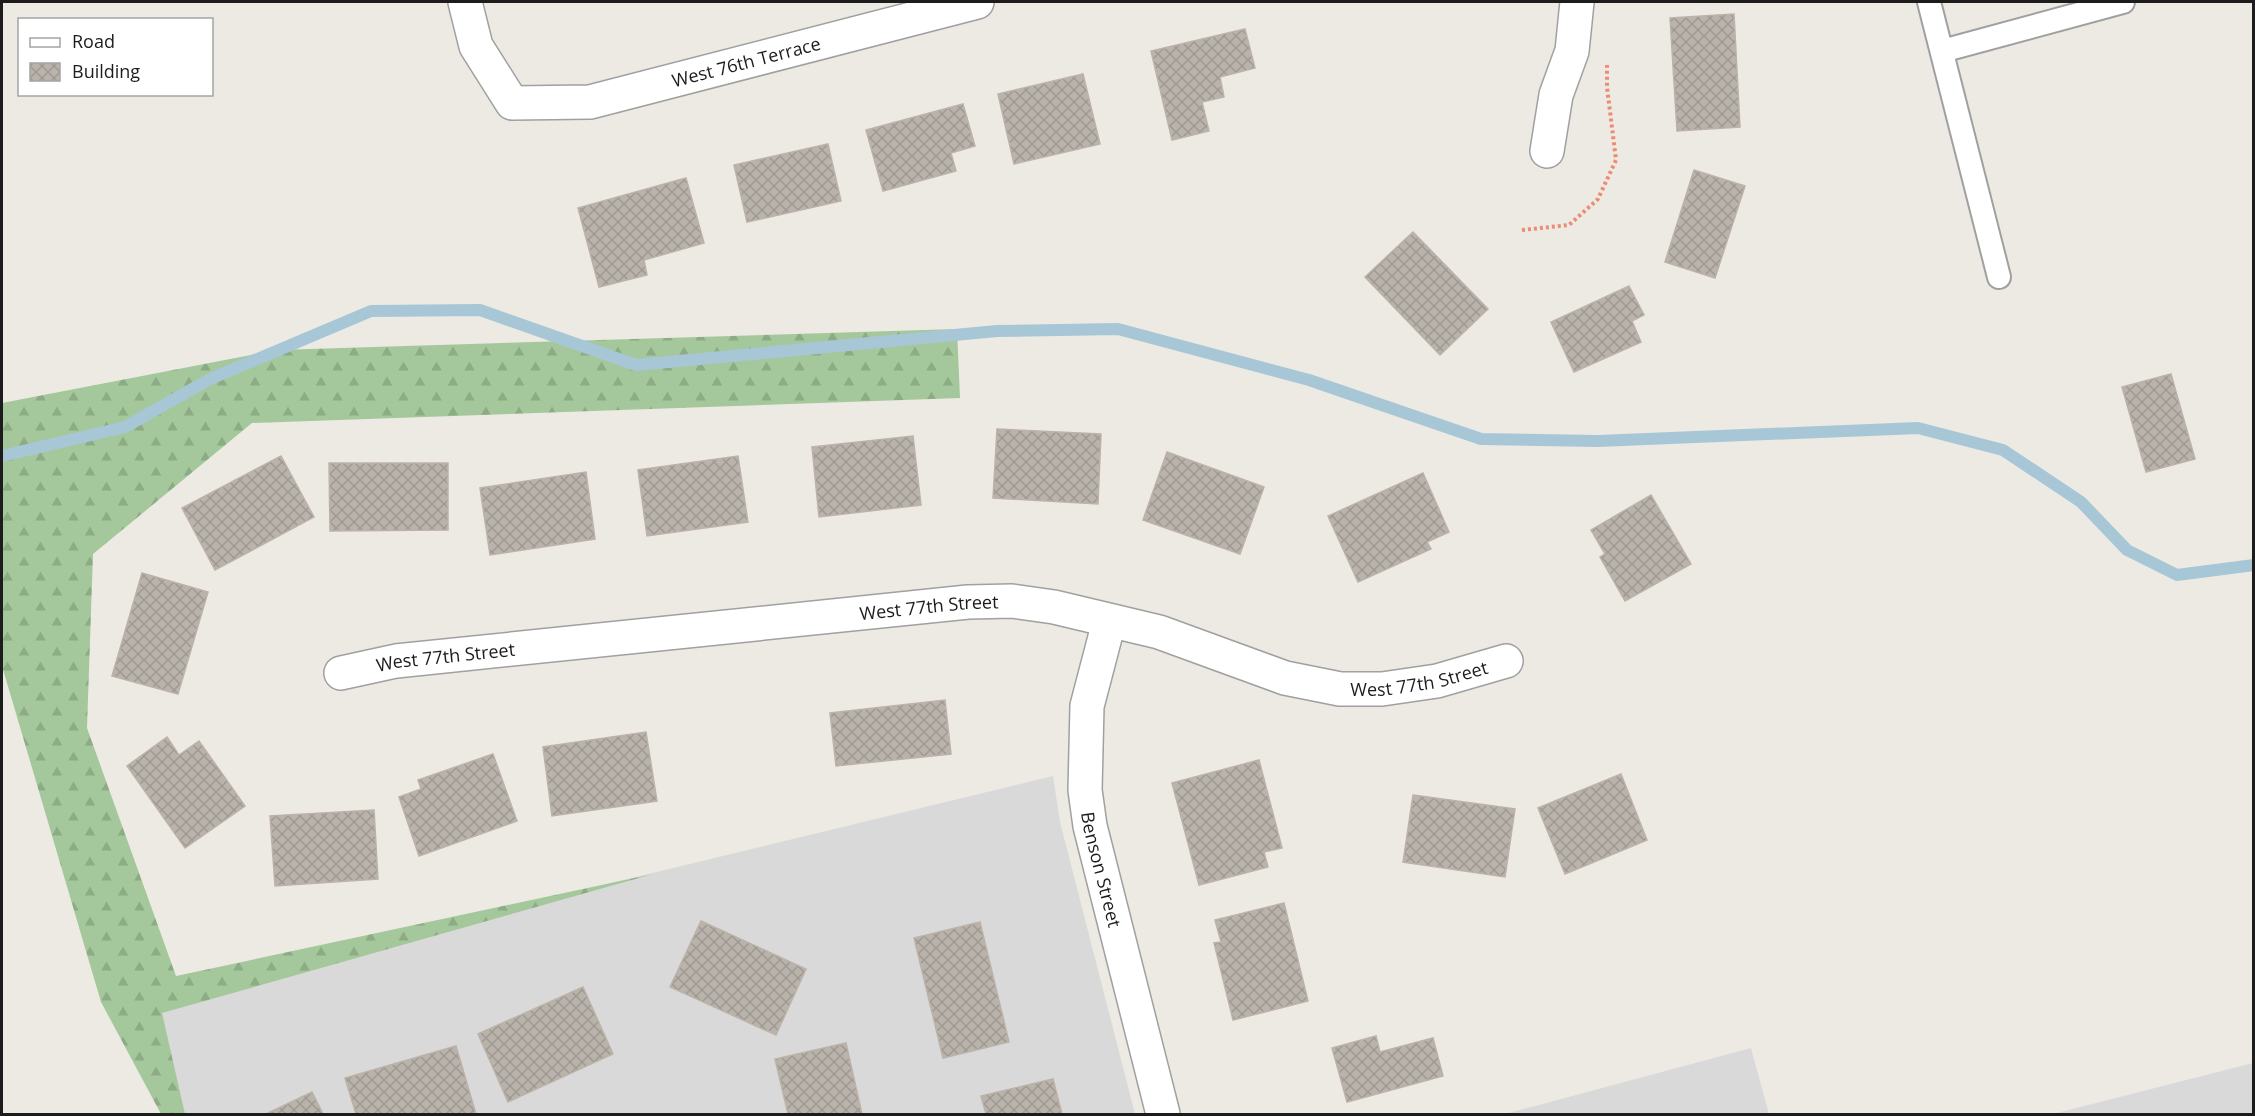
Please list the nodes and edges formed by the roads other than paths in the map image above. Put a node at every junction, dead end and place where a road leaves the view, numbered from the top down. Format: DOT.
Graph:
graph roads {
  1 [pos="465,2"];
  2 [pos="977,2"];
  3 [pos="1577,2"];
  4 [pos="1929,2"];
  5 [pos="2123,2"];
  6 [pos="2068,9"];
  7 [pos="1942,51"];
  8 [pos="1547,151"];
  9 [pos="1999,277"];
  10 [pos="1109,622"];
  11 [pos="1506,661"];
  12 [pos="341,673"];
  13 [pos="1163,1114"];
  1 -- 2 [label="street, West 76th Terrace"];
  3 -- 8 [label="street"];
  4 -- 7 [label="lane"];
  5 -- 6 [label="lane"];
  6 -- 7 [label="lane"];
  7 -- 9 [label="lane"];
  10 -- 11 [label="street, West 77th Street"];
  10 -- 12 [label="street, West 77th Street"];
  10 -- 13 [label="street, Benson Street"];
}
